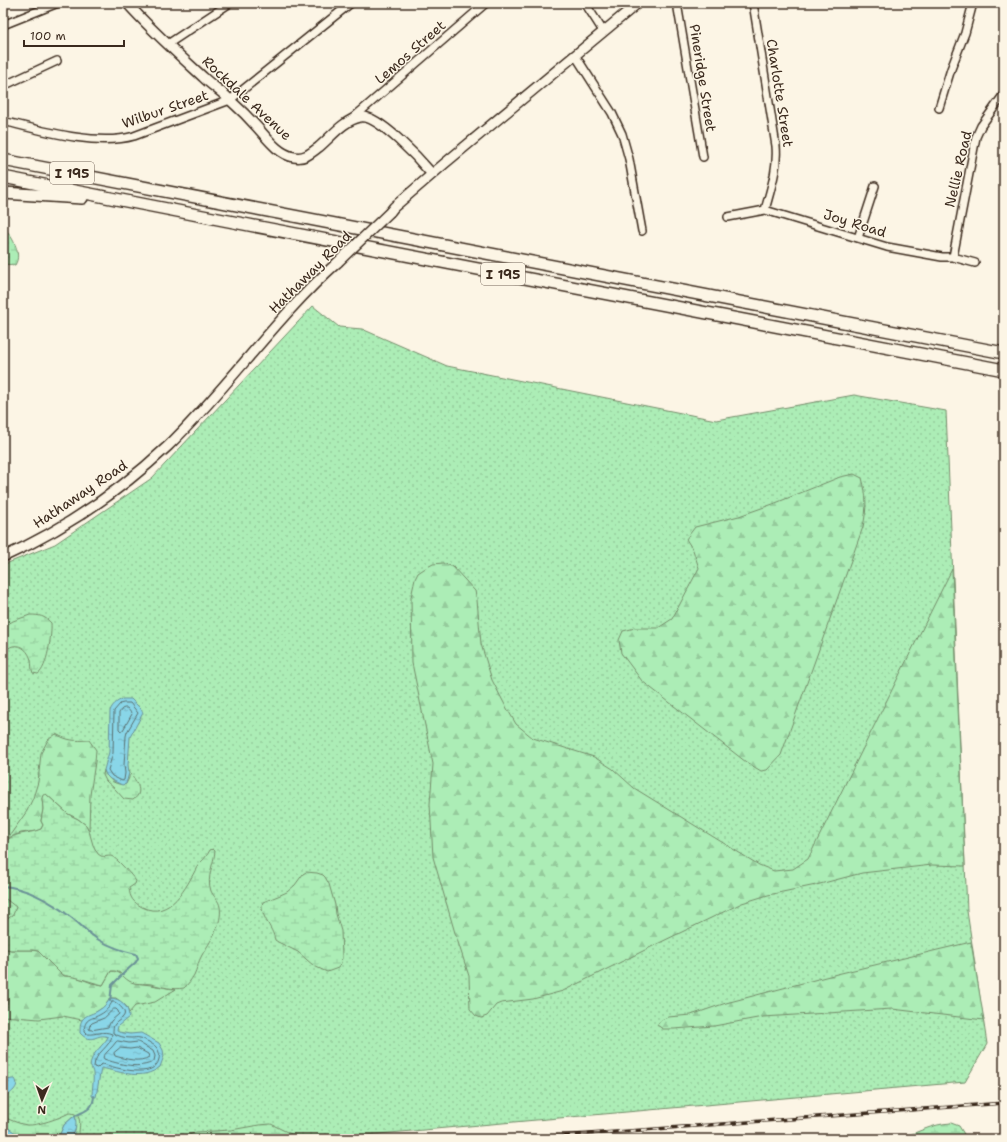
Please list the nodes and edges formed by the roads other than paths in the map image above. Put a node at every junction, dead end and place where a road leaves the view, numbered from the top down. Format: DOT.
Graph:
graph roads {
  1 [pos="58,3"];
  2 [pos="127,3"];
  3 [pos="230,3"];
  4 [pos="351,3"];
  5 [pos="486,3"];
  6 [pos="585,3"];
  7 [pos="638,3"];
  8 [pos="677,3"];
  9 [pos="753,3"];
  10 [pos="973,3"];
  11 [pos="3,25"];
  12 [pos="603,31"];
  13 [pos="168,44"];
  14 [pos="575,55"];
  15 [pos="57,61"];
  16 [pos="3,86"];
  17 [pos="1004,94"];
  18 [pos="230,100"];
  19 [pos="939,108"];
  20 [pos="3,121"];
  21 [pos="350,121"];
  22 [pos="3,155"];
  23 [pos="703,157"];
  24 [pos="3,160"];
  25 [pos="26,164"];
  26 [pos="432,174"];
  27 [pos="3,177"];
  28 [pos="875,186"];
  29 [pos="3,193"];
  30 [pos="124,201"];
  31 [pos="766,210"];
  32 [pos="728,217"];
  33 [pos="642,231"];
  34 [pos="858,238"];
  35 [pos="953,257"];
  36 [pos="975,263"];
  37 [pos="1004,353"];
  38 [pos="1004,370"];
  39 [pos="3,557"];
  1 -- 11 [label="street"];
  2 -- 13 [label="main road, Rockdale Avenue"];
  3 -- 13 [label="street"];
  4 -- 18 [label="street, Wilbur Street"];
  5 -- 21 [label="street, Lemos Street"];
  6 -- 12 [label="street"];
  7 -- 12 [label="main road, Hathaway Road"];
  8 -- 23 [label="street, Pineridge Street"];
  9 -- 31 [label="street, Charlotte Street"];
  10 -- 19 [label="street"];
  12 -- 14 [label="main road, Hathaway Road"];
  13 -- 18 [label="main road, Rockdale Avenue"];
  14 -- 26 [label="main road, Hathaway Road"];
  14 -- 33 [label="street"];
  15 -- 16 [label="street"];
  17 -- 35 [label="street, Nellie Road"];
  18 -- 20 [label="street, Wilbur Street"];
  18 -- 21 [label="main road, Rockdale Avenue"];
  21 -- 26 [label="main road, Rockdale Avenue"];
  22 -- 25 [label="highway"];
  24 -- 25 [label="highway, I 195"];
  25 -- 37 [label="highway, I 195"];
  26 -- 39 [label="main road, Hathaway Road, bridge"];
  27 -- 30 [label="highway, I 195"];
  28 -- 34 [label="street"];
  29 -- 30 [label="highway"];
  30 -- 38 [label="highway, I 195"];
  31 -- 32 [label="street, Joy Road"];
  31 -- 34 [label="street, Joy Road"];
  34 -- 35 [label="street, Joy Road"];
  35 -- 36 [label="street, Joy Road"];
}
